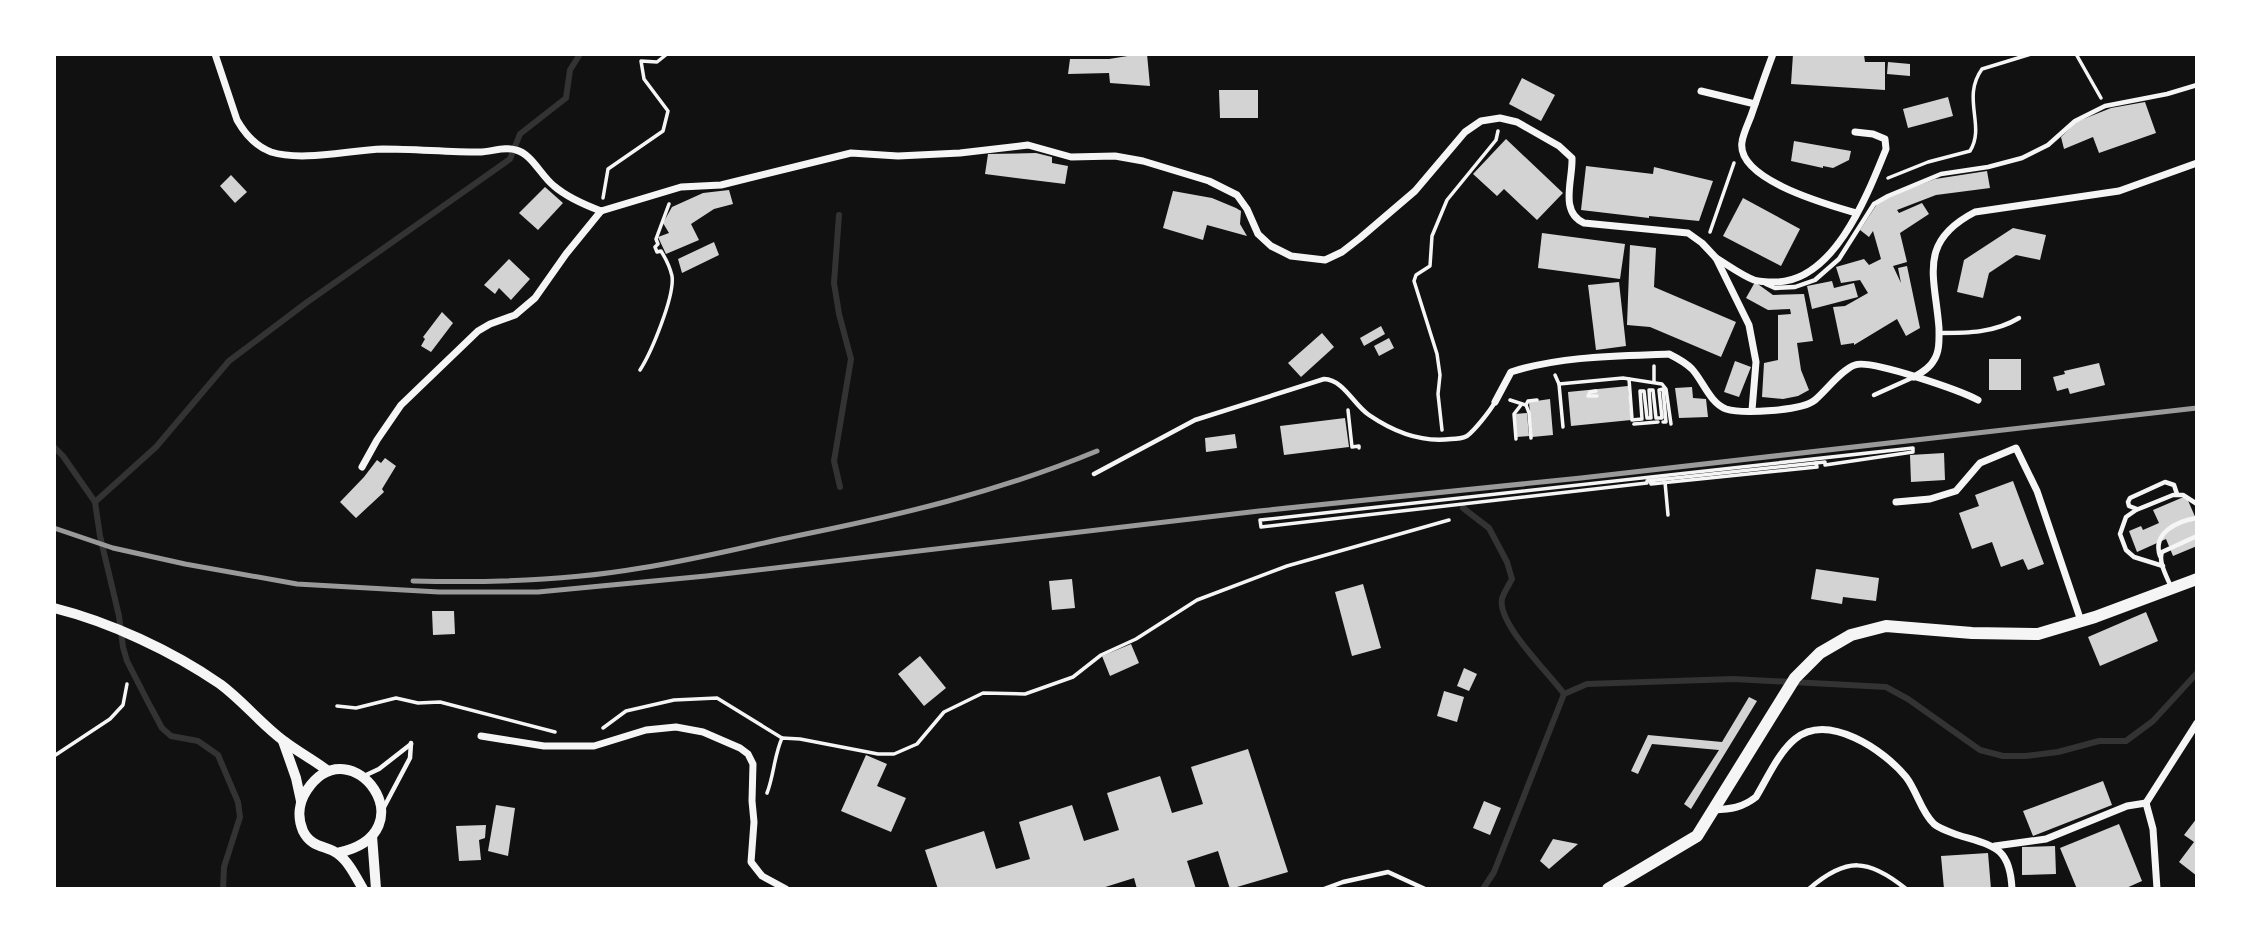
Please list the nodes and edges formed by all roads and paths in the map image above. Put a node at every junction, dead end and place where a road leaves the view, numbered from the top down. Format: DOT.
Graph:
graph roads {
  1 [pos="215,54"];
  2 [pos="667,54"];
  3 [pos="1773,54"];
  4 [pos="2031,54"];
  5 [pos="2076,54"];
  6 [pos="2197,85"];
  7 [pos="1701,91"];
  8 [pos="1755,104"];
  9 [pos="2105,106"];
  10 [pos="1500,118"];
  11 [pos="1855,132"];
  12 [pos="1742,142"];
  13 [pos="2197,163"];
  14 [pos="1870,185"];
  15 [pos="680,199"];
  16 [pos="601,211"];
  17 [pos="1856,213"];
  18 [pos="1702,243"];
  19 [pos="1716,258"];
  20 [pos="1755,280"];
  21 [pos="2019,318"];
  22 [pos="1939,333"];
  23 [pos="1549,363"];
  24 [pos="640,370"];
  25 [pos="1654,370"];
  26 [pos="1914,377"];
  27 [pos="1629,379"];
  28 [pos="1654,382"];
  29 [pos="1559,384"];
  30 [pos="1346,391"];
  31 [pos="1874,395"];
  32 [pos="1497,399"];
  33 [pos="1537,400"];
  34 [pos="1978,400"];
  35 [pos="1523,405"];
  36 [pos="1752,410"];
  37 [pos="1633,422"];
  38 [pos="1671,424"];
  39 [pos="1563,427"];
  40 [pos="1442,432"];
  41 [pos="1531,438"];
  42 [pos="1516,439"];
  43 [pos="1359,448"];
  44 [pos="1816,463"];
  45 [pos="362,467"];
  46 [pos="1094,474"];
  47 [pos="1650,481"];
  48 [pos="1665,482"];
  49 [pos="2177,494"];
  50 [pos="1896,502"];
  51 [pos="2197,504"];
  52 [pos="2138,509"];
  53 [pos="1668,515"];
  54 [pos="2197,518"];
  55 [pos="1449,520"];
  56 [pos="2197,536"];
  57 [pos="2160,557"];
  58 [pos="2163,566"];
  59 [pos="2197,579"];
  60 [pos="2172,588"];
  61 [pos="54,608"];
  62 [pos="2081,621"];
  63 [pos="127,684"];
  64 [pos="337,706"];
  65 [pos="2197,723"];
  66 [pos="599,732"];
  67 [pos="559,733"];
  68 [pos="481,736"];
  69 [pos="782,738"];
  70 [pos="283,741"];
  71 [pos="54,756"];
  72 [pos="328,771"];
  73 [pos="365,776"];
  74 [pos="300,801"];
  75 [pos="2146,803"];
  76 [pos="1713,810"];
  77 [pos="380,813"];
  78 [pos="754,822"];
  79 [pos="372,836"];
  80 [pos="1995,846"];
  81 [pos="337,853"];
  82 [pos="363,889"];
  83 [pos="376,889"];
  84 [pos="786,889"];
  85 [pos="1324,889"];
  86 [pos="1425,889"];
  87 [pos="1608,889"];
  88 [pos="1812,889"];
  89 [pos="1906,889"];
  90 [pos="2012,889"];
  91 [pos="2157,889"];
  1 -- 16 [label="street"];
  2 -- 16 [label="path"];
  3 -- 8 [label="street"];
  4 -- 14 [label="path"];
  5 -- 9 [label="path"];
  6 -- 9 [label="lane"];
  7 -- 8 [label="street"];
  8 -- 12 [label="street"];
  9 -- 20 [label="lane"];
  10 -- 16 [label="street"];
  10 -- 18 [label="street"];
  10 -- 40 [label="path"];
  11 -- 14 [label="street"];
  12 -- 17 [label="street"];
  12 -- 18 [label="path"];
  13 -- 22 [label="street"];
  14 -- 17 [label="street"];
  15 -- 24 [label="path"];
  16 -- 45 [label="street"];
  17 -- 20 [label="street"];
  18 -- 19 [label="street"];
  19 -- 20 [label="street"];
  19 -- 36 [label="street"];
  21 -- 22 [label="lane"];
  22 -- 26 [label="street"];
  23 -- 29 [label="path"];
  23 -- 32 [label="street"];
  23 -- 36 [label="street"];
  25 -- 28 [label="path"];
  26 -- 31 [label="lane"];
  26 -- 34 [label="street"];
  26 -- 36 [label="street"];
  27 -- 28 [label="path"];
  27 -- 29 [label="path"];
  27 -- 37 [label="path"];
  28 -- 38 [label="path"];
  29 -- 39 [label="path"];
  30 -- 32 [label="lane"];
  30 -- 43 [label="path"];
  30 -- 46 [label="lane"];
  32 -- 35 [label="path"];
  33 -- 35 [label="path"];
  35 -- 41 [label="path"];
  35 -- 42 [label="path"];
  37 -- 37 [label="path"];
  44 -- 47 [label="path"];
  44 -- 47 [label="path"];
  44 -- 48 [label="path"];
  47 -- 48 [label="path"];
  48 -- 53 [label="path"];
  49 -- 51 [label="lane"];
  49 -- 52 [label="lane"];
  49 -- 52 [label="lane"];
  50 -- 62 [label="street"];
  52 -- 58 [label="lane"];
  54 -- 57 [label="lane"];
  55 -- 69 [label="path"];
  56 -- 57 [label="lane"];
  57 -- 58 [label="lane"];
  58 -- 60 [label="lane"];
  59 -- 60 [label="main road"];
  60 -- 62 [label="main road"];
  61 -- 70 [label="street"];
  62 -- 76 [label="main road"];
  63 -- 71 [label="path"];
  64 -- 67 [label="path"];
  65 -- 75 [label="street"];
  66 -- 69 [label="path"];
  68 -- 78 [label="street"];
  69 -- 78 [label="path"];
  70 -- 72 [label="street"];
  70 -- 74 [label="street"];
  72 -- 73 [label="street"];
  72 -- 74 [label="street"];
  73 -- 77 [label="street"];
  73 -- 77 [label="lane"];
  74 -- 81 [label="street"];
  75 -- 80 [label="street"];
  75 -- 91 [label="street"];
  76 -- 80 [label="street"];
  76 -- 87 [label="main road"];
  77 -- 79 [label="street"];
  78 -- 84 [label="street"];
  79 -- 81 [label="street"];
  79 -- 83 [label="street"];
  80 -- 90 [label="street"];
  81 -- 82 [label="street"];
  85 -- 86 [label="lane"];
  88 -- 89 [label="lane"];
}
